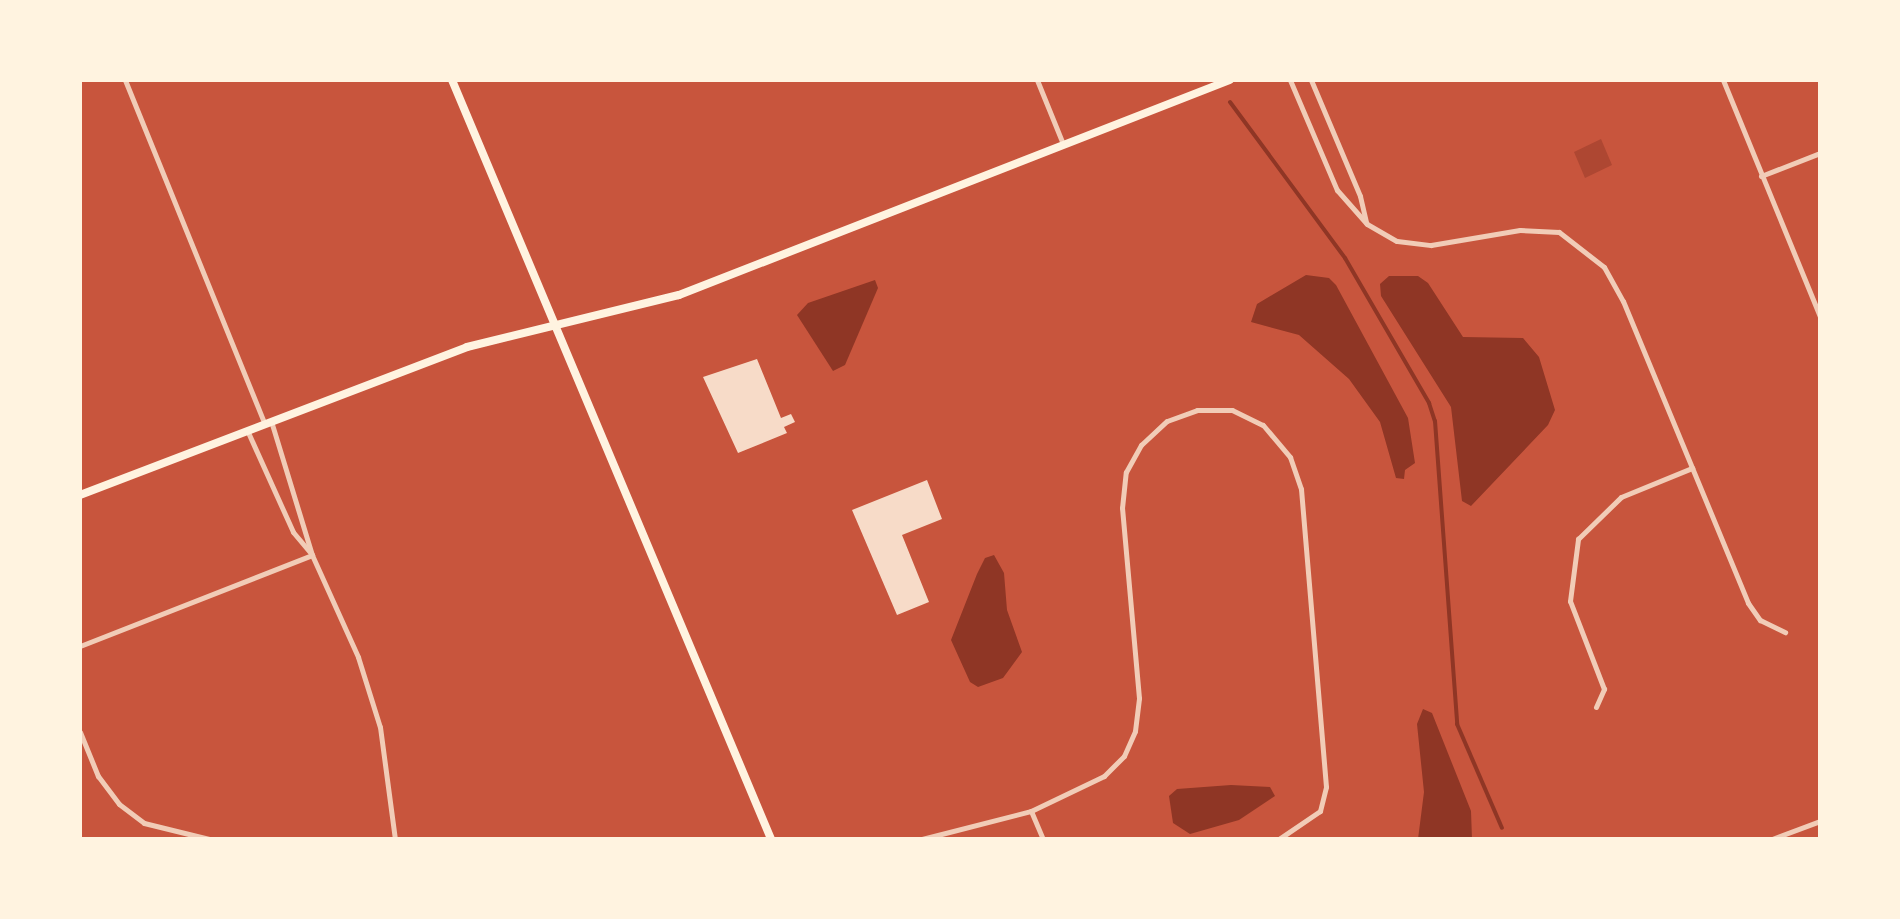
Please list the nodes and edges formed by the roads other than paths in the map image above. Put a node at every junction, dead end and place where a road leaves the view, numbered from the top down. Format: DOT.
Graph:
graph roads {
  1 [pos="125,80"];
  2 [pos="452,80"];
  3 [pos="1037,80"];
  4 [pos="1230,80"];
  5 [pos="1290,80"];
  6 [pos="1311,80"];
  7 [pos="1723,80"];
  8 [pos="1063,145"];
  9 [pos="1820,153"];
  10 [pos="1761,176"];
  11 [pos="1367,224"];
  12 [pos="1820,316"];
  13 [pos="554,326"];
  14 [pos="268,421"];
  15 [pos="246,430"];
  16 [pos="1692,468"];
  17 [pos="80,495"];
  18 [pos="312,555"];
  19 [pos="1785,632"];
  20 [pos="80,646"];
  21 [pos="1596,707"];
  22 [pos="80,732"];
  23 [pos="1031,811"];
  24 [pos="1820,821"];
  25 [pos="209,839"];
  26 [pos="395,839"];
  27 [pos="771,839"];
  28 [pos="922,839"];
  29 [pos="1043,839"];
  30 [pos="1279,839"];
  31 [pos="1772,839"];
  1 -- 14 [label="street"];
  2 -- 13 [label="main road"];
  3 -- 8 [label="street"];
  4 -- 8 [label="main road"];
  5 -- 11 [label="street"];
  6 -- 11 [label="street"];
  7 -- 10 [label="street"];
  8 -- 13 [label="main road"];
  9 -- 10 [label="street"];
  10 -- 12 [label="street"];
  11 -- 16 [label="street"];
  13 -- 14 [label="main road"];
  13 -- 27 [label="main road"];
  14 -- 15 [label="main road"];
  14 -- 18 [label="street"];
  15 -- 17 [label="main road"];
  15 -- 18 [label="street"];
  16 -- 19 [label="street"];
  16 -- 21 [label="street"];
  18 -- 20 [label="street"];
  18 -- 26 [label="street"];
  22 -- 25 [label="street"];
  23 -- 28 [label="street"];
  23 -- 29 [label="street"];
  23 -- 30 [label="street"];
  24 -- 31 [label="street"];
}
